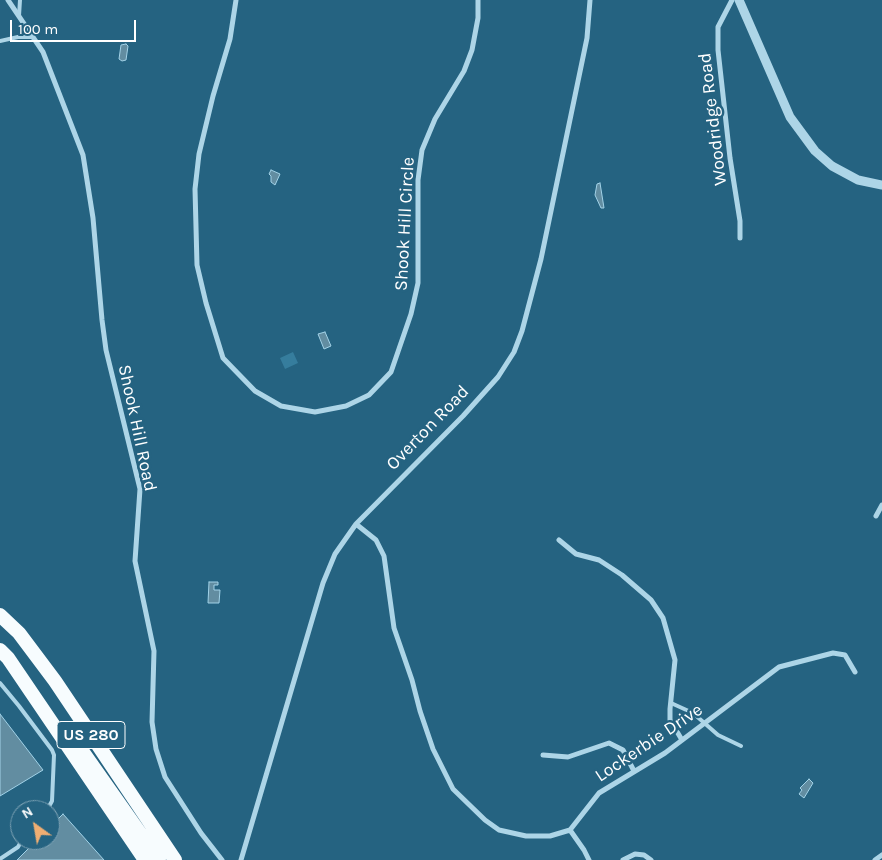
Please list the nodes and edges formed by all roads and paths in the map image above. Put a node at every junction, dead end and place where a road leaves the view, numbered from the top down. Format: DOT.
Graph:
graph roads {
  1 [pos="8,0"];
  2 [pos="20,0"];
  3 [pos="236,0"];
  4 [pos="478,0"];
  5 [pos="590,0"];
  6 [pos="732,0"];
  7 [pos="740,0"];
  8 [pos="19,16"];
  9 [pos="33,37"];
  10 [pos="0,40"];
  11 [pos="882,184"];
  12 [pos="740,238"];
  13 [pos="882,505"];
  14 [pos="876,516"];
  15 [pos="356,524"];
  16 [pos="559,540"];
  17 [pos="0,615"];
  18 [pos="4,654"];
  19 [pos="855,672"];
  20 [pos="0,683"];
  21 [pos="671,703"];
  22 [pos="705,723"];
  23 [pos="682,740"];
  24 [pos="741,746"];
  25 [pos="543,755"];
  26 [pos="634,771"];
  27 [pos="52,800"];
  28 [pos="570,830"];
  29 [pos="14,850"];
  30 [pos="882,856"];
  31 [pos="0,859"];
  32 [pos="146,860"];
  33 [pos="159,860"];
  34 [pos="176,860"];
  35 [pos="222,860"];
  36 [pos="242,860"];
  37 [pos="589,860"];
  38 [pos="623,860"];
  39 [pos="651,860"];
  40 [pos="875,860"];
  1 -- 8 [label="street, Shook Hill Road"];
  2 -- 8 [label="lane"];
  3 -- 4 [label="street, Shook Hill Circle"];
  5 -- 15 [label="street, Overton Road"];
  6 -- 12 [label="street, Woodridge Road"];
  7 -- 11 [label="street"];
  8 -- 9 [label="street, Shook Hill Road"];
  9 -- 10 [label="lane"];
  9 -- 35 [label="street, Shook Hill Road"];
  13 -- 14 [label="street"];
  15 -- 28 [label="street"];
  15 -- 36 [label="street, Overton Road"];
  16 -- 21 [label="street"];
  17 -- 34 [label="highway, US 280"];
  18 -- 32 [label="highway, US 280"];
  18 -- 33 [label="highway"];
  19 -- 22 [label="street, Lockerbie Drive"];
  20 -- 27 [label="lane"];
  21 -- 22 [label="lane"];
  21 -- 23 [label="street"];
  22 -- 23 [label="street, Lockerbie Drive"];
  22 -- 24 [label="lane"];
  23 -- 26 [label="street, Lockerbie Drive"];
  25 -- 26 [label="street"];
  26 -- 28 [label="street, Lockerbie Drive"];
  28 -- 37 [label="street"];
  29 -- 31 [label="lane"];
  30 -- 40 [label="street"];
  38 -- 39 [label="street"];
}
